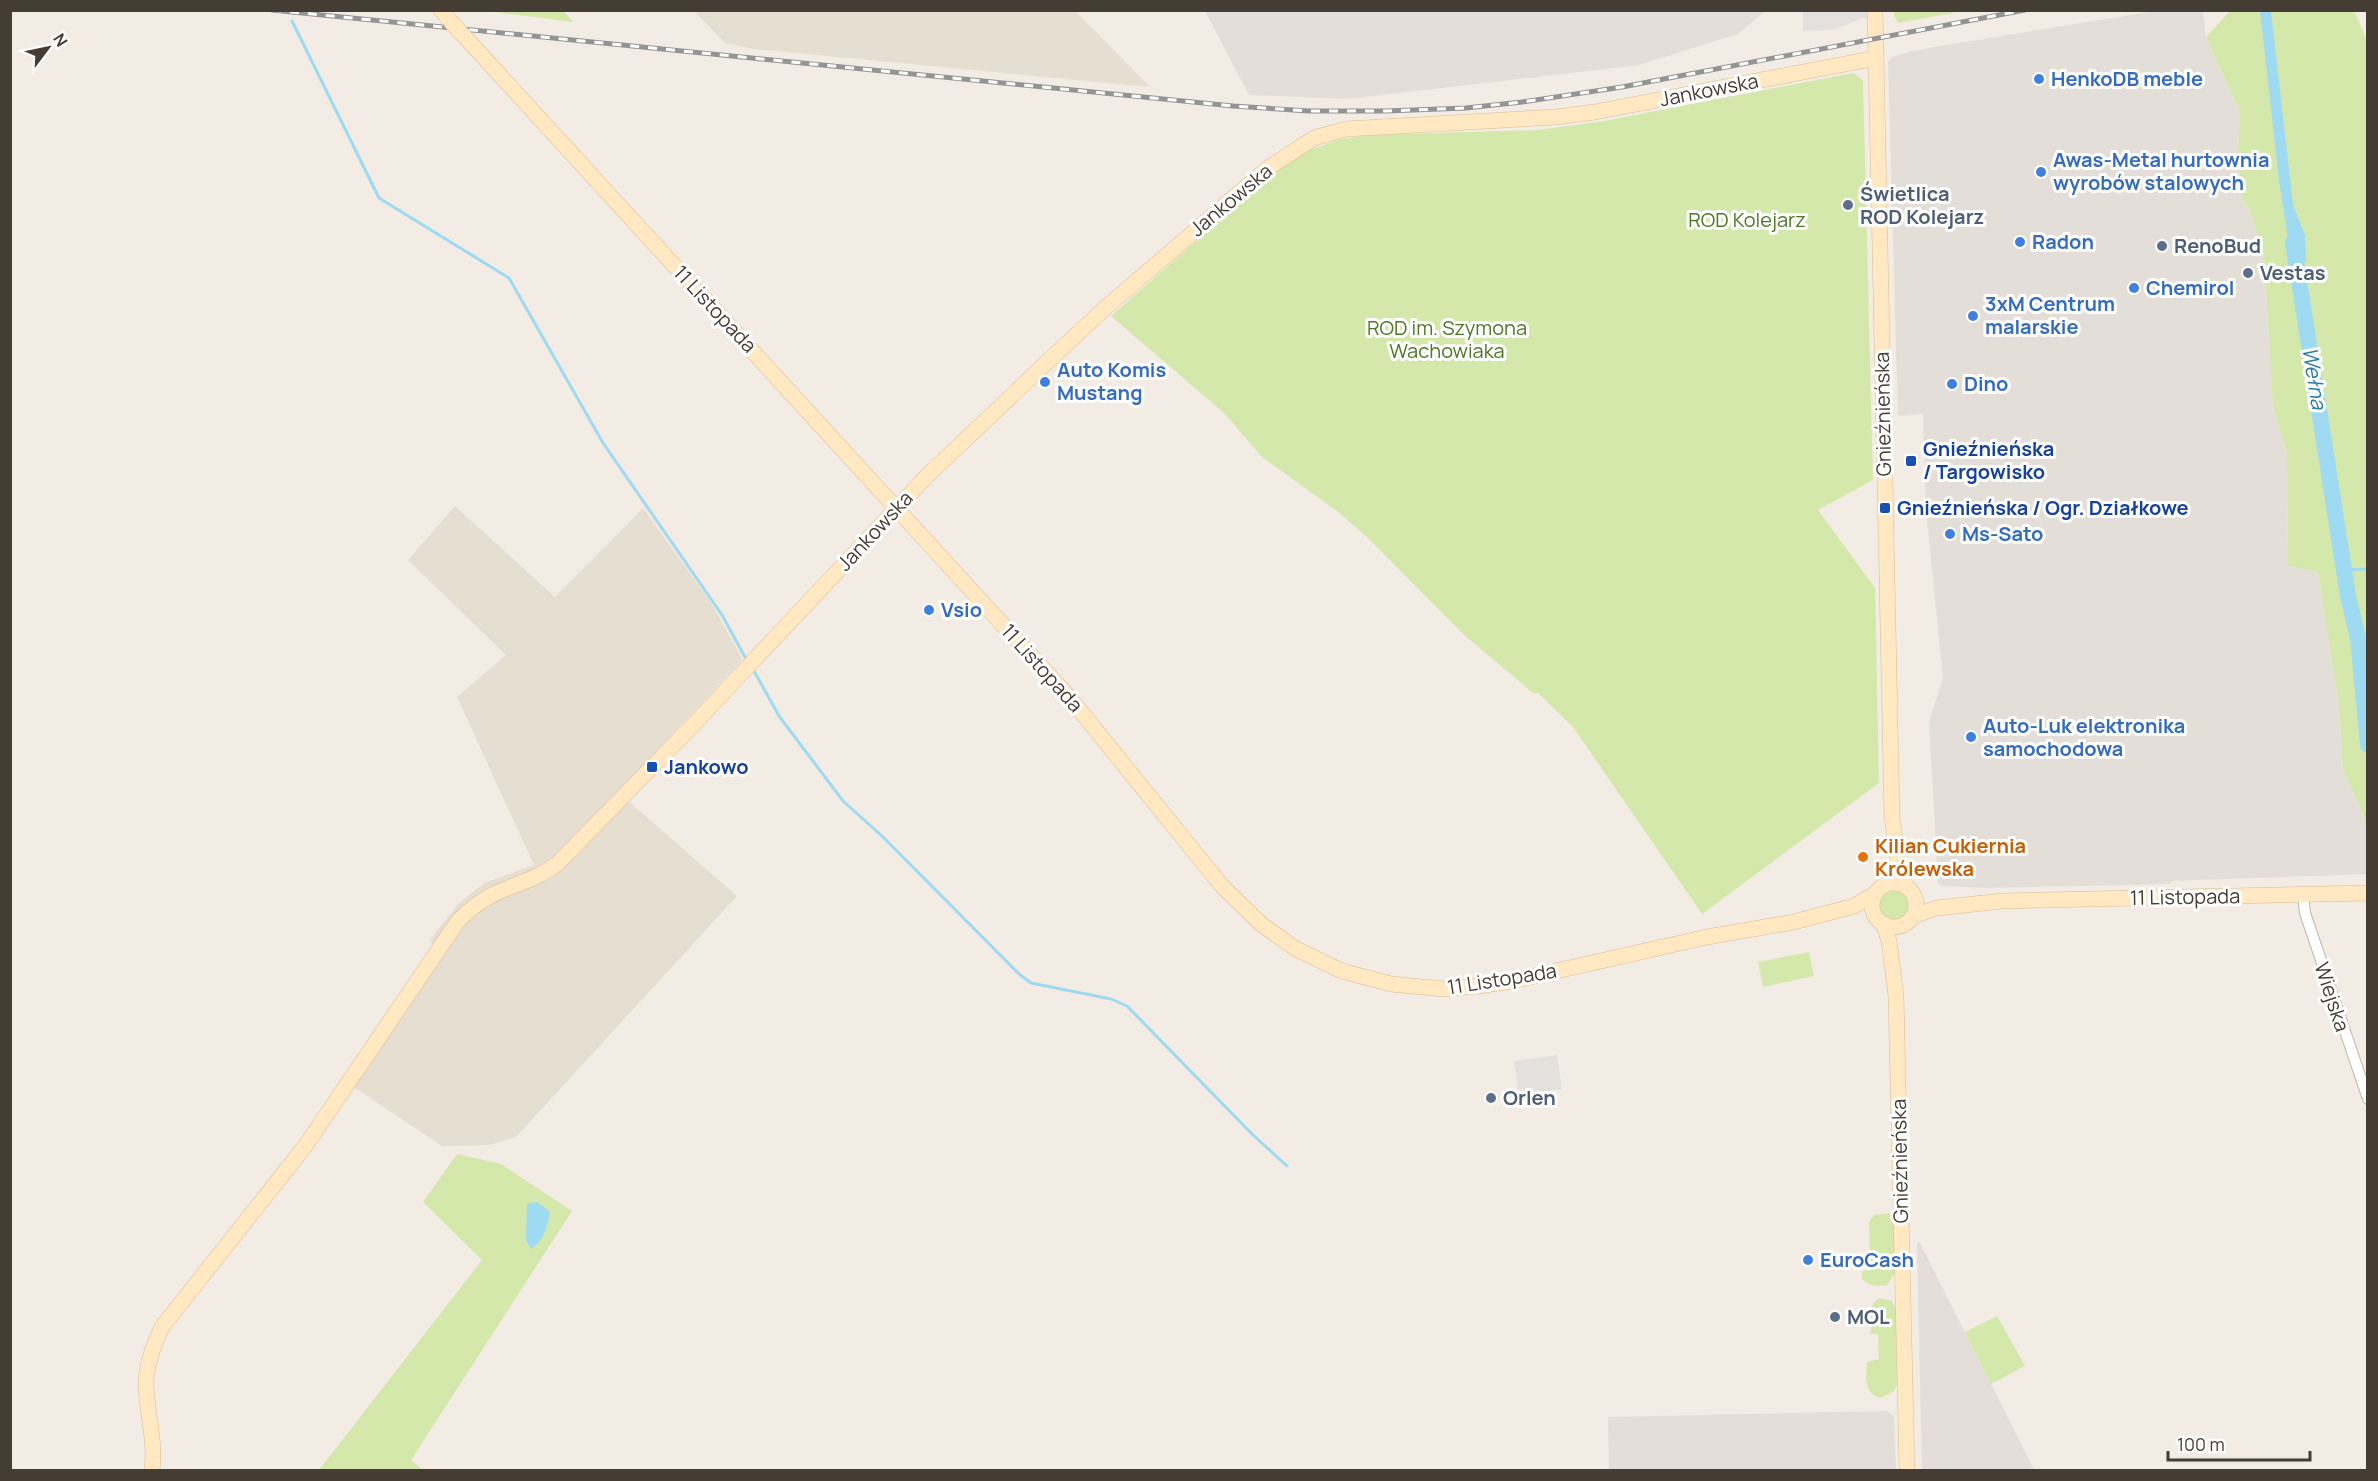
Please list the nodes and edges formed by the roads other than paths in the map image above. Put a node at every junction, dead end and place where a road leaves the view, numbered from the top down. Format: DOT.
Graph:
graph roads {
  1 [pos="1875,10"];
  2 [pos="445,16"];
  3 [pos="1876,58"];
  4 [pos="897,508"];
  5 [pos="1892,817"];
  6 [pos="1879,890"];
  7 [pos="1909,890"];
  8 [pos="2367,893"];
  9 [pos="2303,894"];
  10 [pos="2002,901"];
  11 [pos="1879,919"];
  12 [pos="1908,920"];
  13 [pos="1794,922"];
  14 [pos="1896,996"];
  15 [pos="2367,1099"];
  16 [pos="152,1470"];
  17 [pos="1907,1470"];
  1 -- 3 [label="main road, Gnieźnieńska"];
  2 -- 4 [label="main road, 11 Listopada, bridge"];
  3 -- 4 [label="main road, Jankowska"];
  3 -- 5 [label="main road, Gnieźnieńska"];
  4 -- 13 [label="main road, 11 Listopada"];
  4 -- 16 [label="main road, Jankowska"];
  5 -- 6 [label="main road, Gnieźnieńska"];
  5 -- 7 [label="main road, Gnieźnieńska"];
  6 -- 7 [label="main road"];
  6 -- 11 [label="main road"];
  6 -- 13 [label="main road, 11 Listopada"];
  7 -- 10 [label="main road, 11 Listopada"];
  7 -- 12 [label="main road"];
  8 -- 9 [label="main road, 11 Listopada"];
  9 -- 10 [label="main road, 11 Listopada"];
  9 -- 15 [label="street, Wiejska"];
  10 -- 12 [label="main road, 11 Listopada"];
  11 -- 12 [label="main road"];
  11 -- 13 [label="main road, 11 Listopada"];
  11 -- 14 [label="main road, Gnieźnieńska"];
  12 -- 14 [label="main road, Gnieźnieńska"];
  14 -- 17 [label="main road, Gnieźnieńska"];
}
